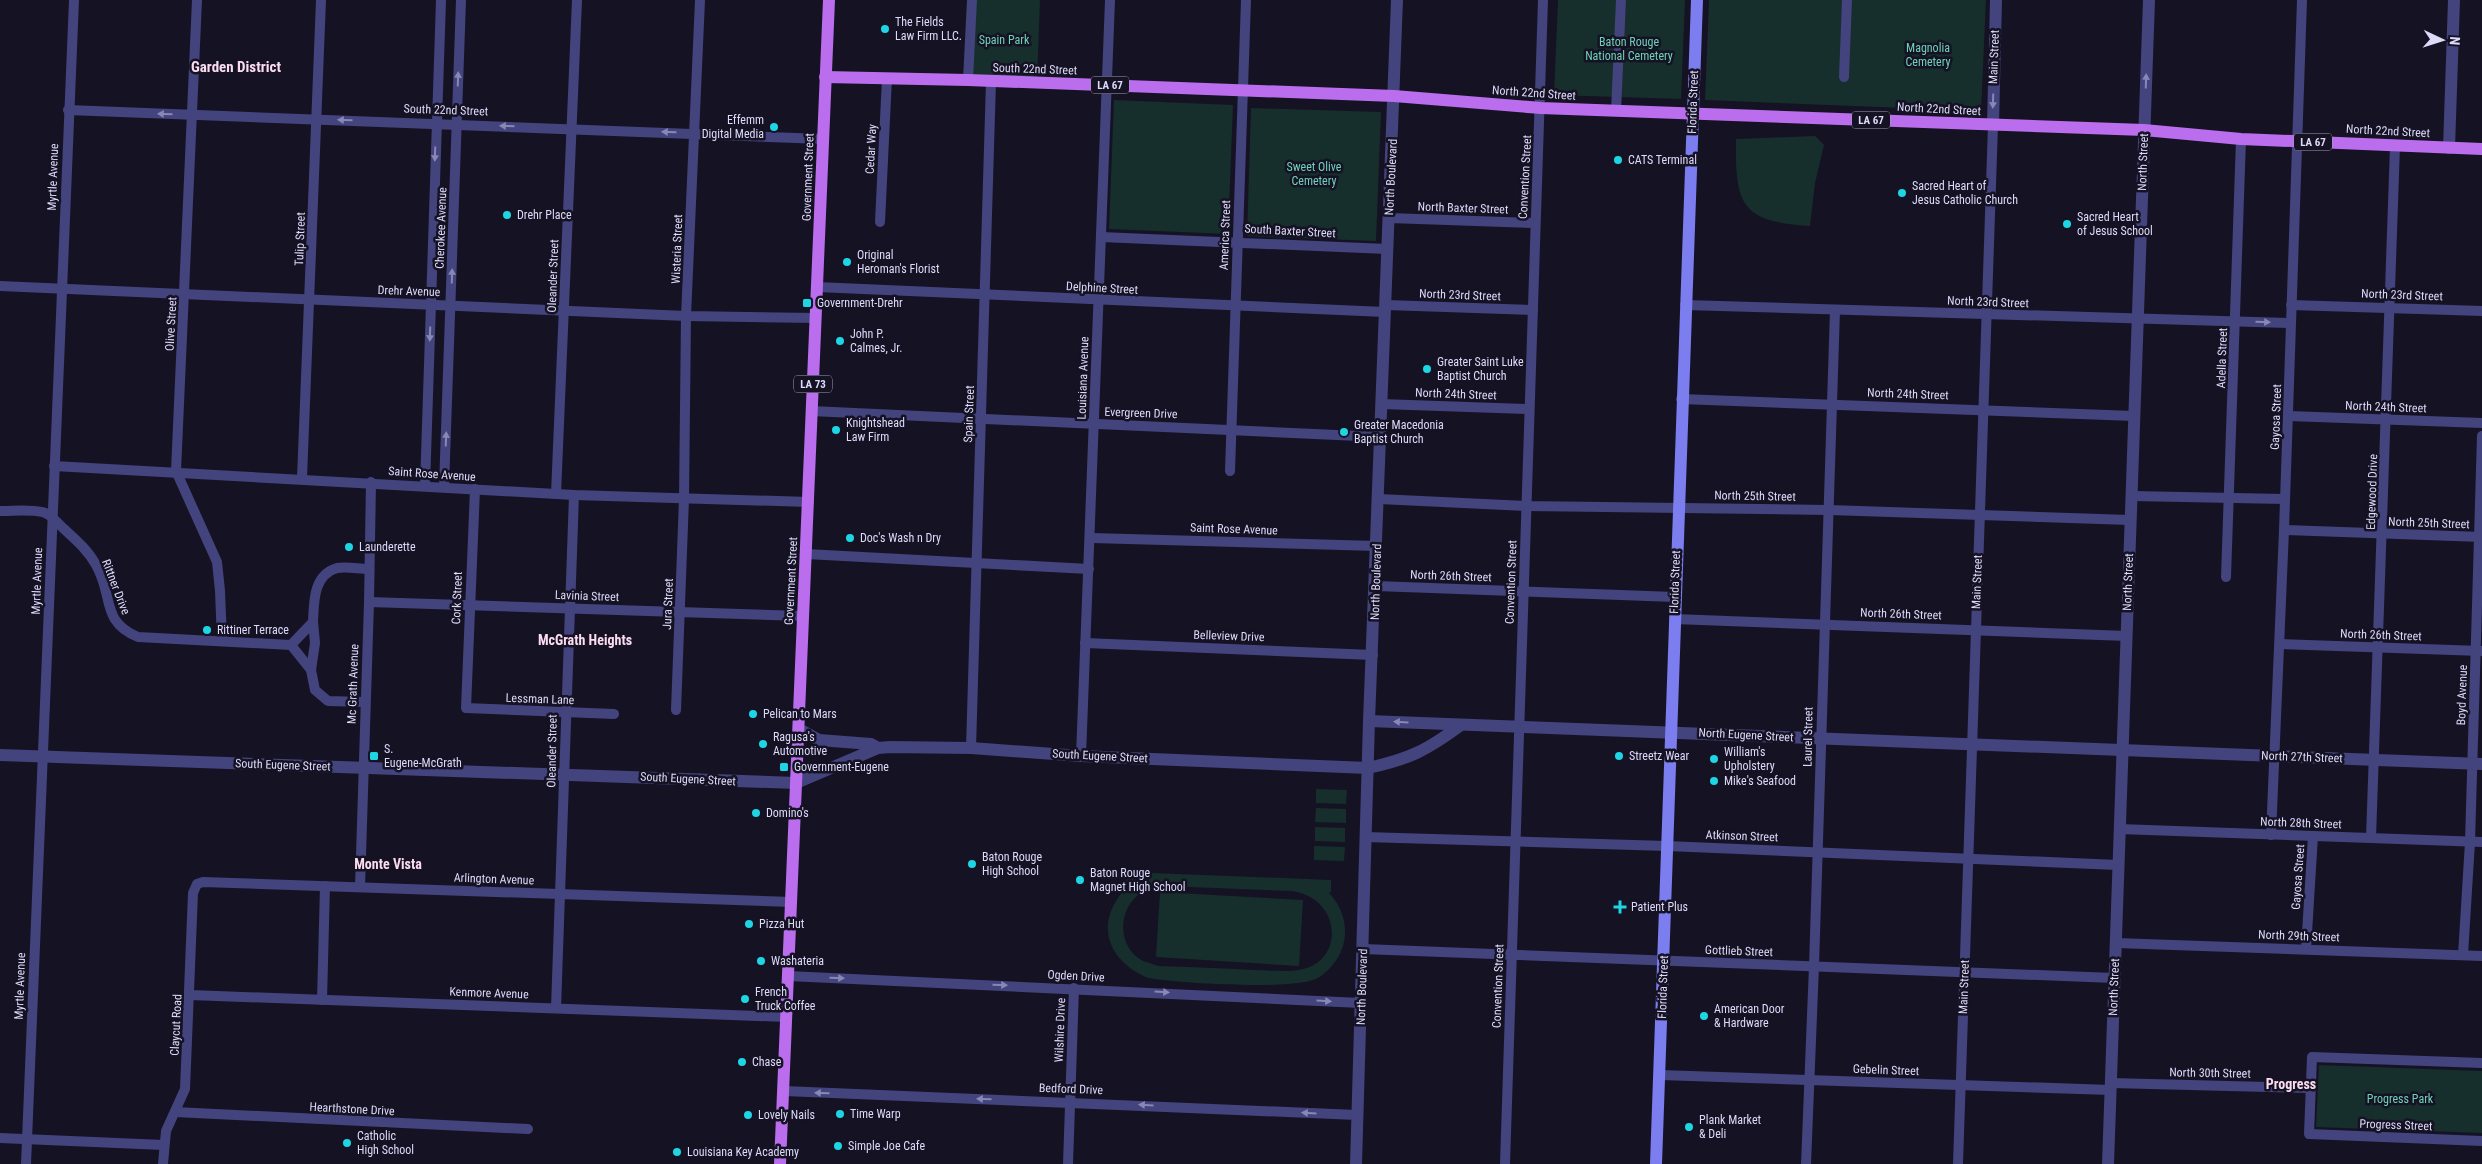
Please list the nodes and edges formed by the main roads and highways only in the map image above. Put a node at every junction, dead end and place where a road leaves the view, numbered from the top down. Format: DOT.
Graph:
graph roads {
  1 [pos="829,0"];
  2 [pos="1697,0"];
  3 [pos="825,77"];
  4 [pos="1394,96"];
  5 [pos="1693,114"];
  6 [pos="2482,149"];
  7 [pos="780,1164"];
  8 [pos="1656,1164"];
  1 -- 3 [label="main road, Government Street / LA 73"];
  2 -- 5 [label="main road, Florida Street"];
  3 -- 4 [label="main road, South 22nd Street / LA 67"];
  3 -- 7 [label="main road, Government Street / LA 73"];
  4 -- 5 [label="main road, North 22nd Street / LA 67"];
  5 -- 6 [label="main road, North 22nd Street / LA 67"];
  5 -- 8 [label="main road, Florida Street"];
}
